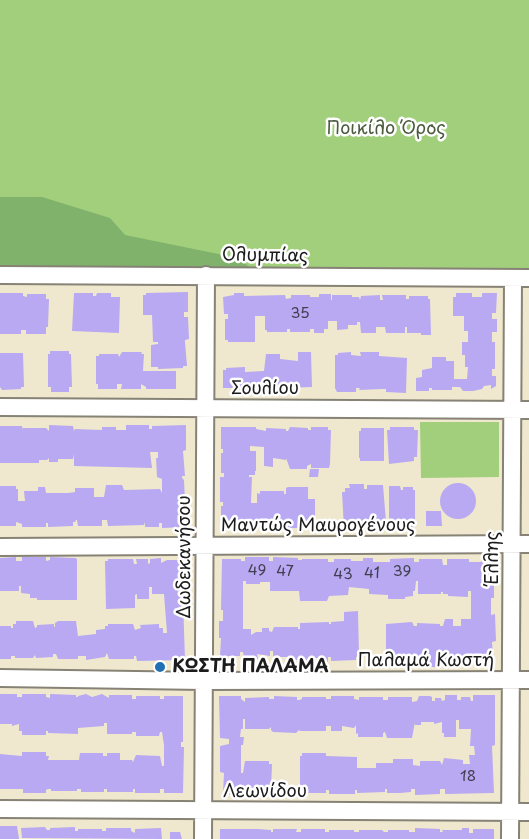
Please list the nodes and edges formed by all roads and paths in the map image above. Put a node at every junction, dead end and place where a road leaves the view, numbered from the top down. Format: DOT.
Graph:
graph roads {
  1 [pos="0,275"];
  2 [pos="206,275"];
  3 [pos="521,278"];
  4 [pos="0,407"];
  5 [pos="205,408"];
  6 [pos="521,410"];
  7 [pos="521,544"];
  8 [pos="204,546"];
  9 [pos="0,547"];
  10 [pos="0,678"];
  11 [pos="512,680"];
  12 [pos="529,680"];
  13 [pos="204,681"];
  14 [pos="0,809"];
  15 [pos="204,811"];
  16 [pos="510,812"];
  17 [pos="529,812"];
  18 [pos="204,839"];
  19 [pos="510,839"];
  1 -- 2 [label="street, Ολυμπίας"];
  2 -- 3 [label="street, Ολυμπίας"];
  2 -- 5 [label="street, Δωδεκανήσου"];
  3 -- 6 [label="street, Έλλης"];
  4 -- 5 [label="street, Σουλίου"];
  5 -- 6 [label="street, Σουλίου"];
  5 -- 8 [label="street, Δωδεκανήσου"];
  6 -- 7 [label="street, Έλλης"];
  7 -- 8 [label="street, Μαντώς Μαυρογένους"];
  7 -- 11 [label="street, Έλλης"];
  8 -- 9 [label="street, Μαντώς Μαυρογένους"];
  8 -- 13 [label="street, Δωδεκανήσου"];
  10 -- 13 [label="street, Παλαμά Κωστή"];
  11 -- 12 [label="street, Παλαμά Κωστή"];
  11 -- 13 [label="street, Παλαμά Κωστή"];
  11 -- 16 [label="street, Έλλης"];
  13 -- 15 [label="street, Δωδεκανήσου"];
  14 -- 15 [label="street, Λεωνίδου"];
  15 -- 16 [label="street, Λεωνίδου"];
  15 -- 18 [label="street, Δωδεκανήσου"];
  16 -- 17 [label="street, Λεωνίδου"];
  16 -- 19 [label="street, Έλλης"];
}
